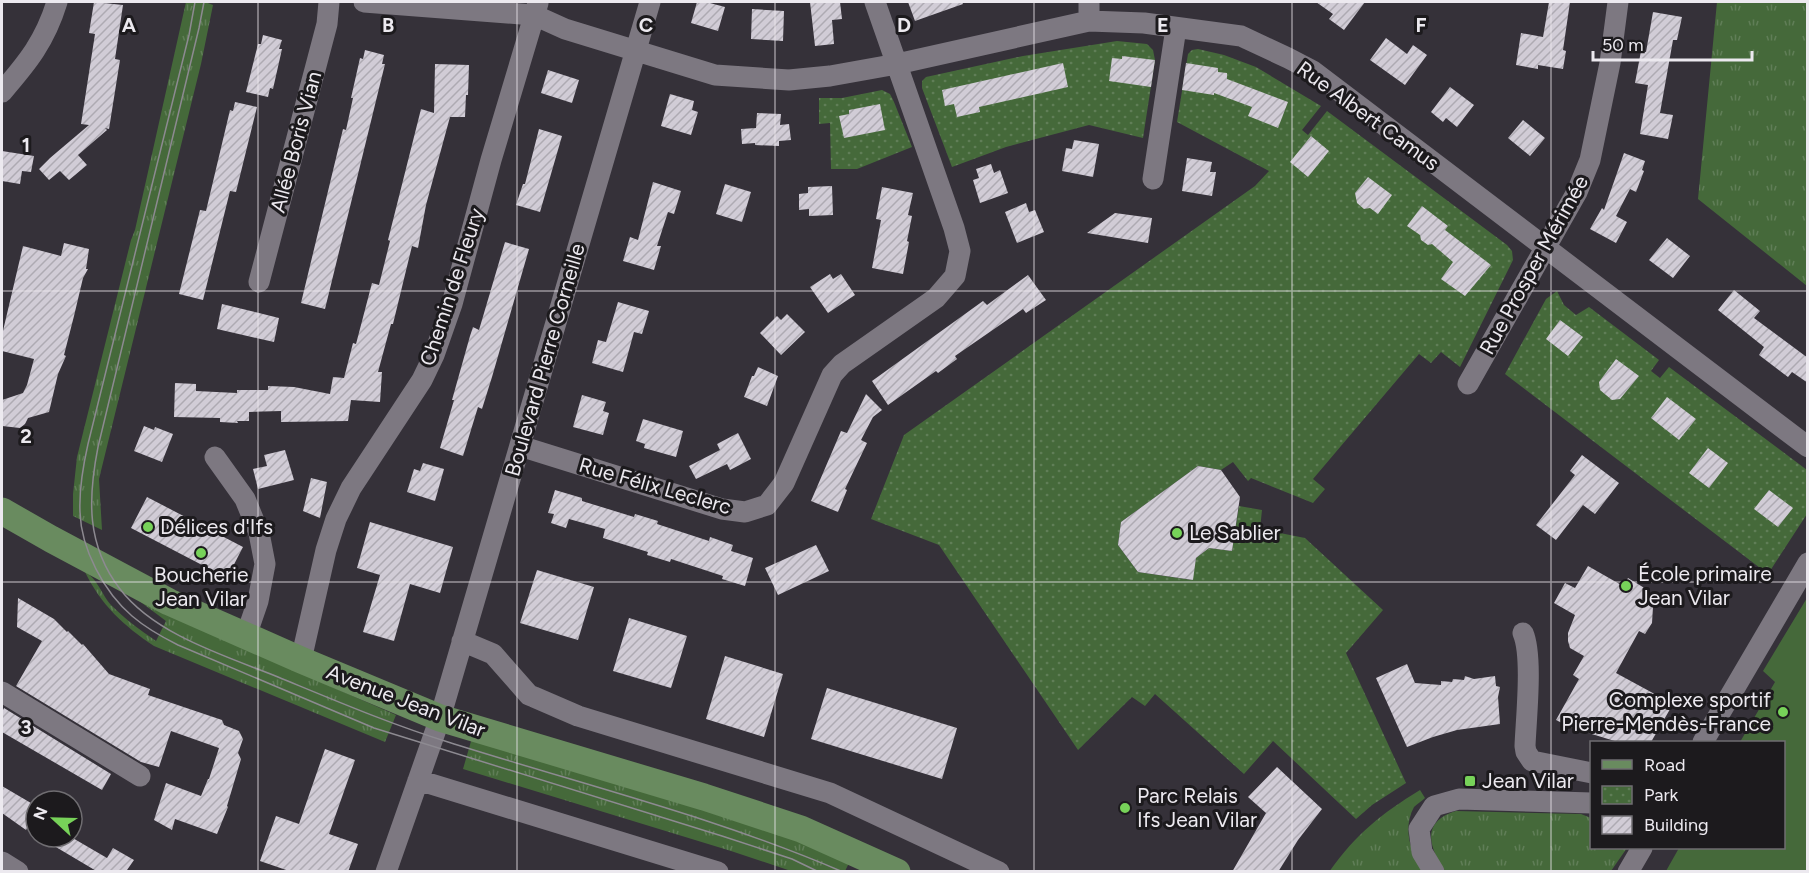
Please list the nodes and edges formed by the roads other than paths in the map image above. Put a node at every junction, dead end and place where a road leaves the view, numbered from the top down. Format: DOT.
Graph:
graph roads {
  1 [pos="57,2"];
  2 [pos="329,2"];
  3 [pos="364,2"];
  4 [pos="650,2"];
  5 [pos="874,2"];
  6 [pos="1618,2"];
  7 [pos="536,8"];
  8 [pos="1089,11"];
  9 [pos="1176,28"];
  10 [pos="636,50"];
  11 [pos="897,64"];
  12 [pos="2,92"];
  13 [pos="1153,179"];
  14 [pos="1545,249"];
  15 [pos="259,282"];
  16 [pos="1468,384"];
  17 [pos="520,446"];
  18 [pos="1808,447"];
  19 [pos="215,457"];
  20 [pos="3,515"];
  21 [pos="1808,563"];
  22 [pos="1523,633"];
  23 [pos="246,636"];
  24 [pos="462,640"];
  25 [pos="301,660"];
  26 [pos="2,692"];
  27 [pos="440,718"];
  28 [pos="1704,741"];
  29 [pos="1590,773"];
  30 [pos="140,776"];
  31 [pos="418,780"];
  32 [pos="1590,803"];
  33 [pos="1641,849"];
  34 [pos="2,862"];
  35 [pos="894,871"];
  36 [pos="18,872"];
  37 [pos="386,872"];
  38 [pos="718,872"];
  39 [pos="999,872"];
  40 [pos="1434,872"];
  41 [pos="1628,872"];
  1 -- 12 [label="street"];
  2 -- 15 [label="street, Allée Boris Vian"];
  3 -- 7 [label="street, Rue Albert Camus"];
  4 -- 10 [label="street, Boulevard Pierre Corneille"];
  5 -- 11 [label="street, Rue Félix Leclerc"];
  6 -- 14 [label="street, Rue Prosper Mérimée"];
  7 -- 10 [label="street, Rue Albert Camus"];
  7 -- 25 [label="street, Chemin de Fleury"];
  8 -- 9 [label="street, Rue Albert Camus"];
  8 -- 11 [label="street, Rue Albert Camus"];
  9 -- 13 [label="street"];
  9 -- 14 [label="street, Rue Albert Camus"];
  10 -- 11 [label="street, Rue Albert Camus"];
  10 -- 17 [label="street, Boulevard Pierre Corneille"];
  11 -- 17 [label="street, Rue Félix Leclerc"];
  14 -- 16 [label="street, Rue Prosper Mérimée"];
  14 -- 18 [label="street, Rue Albert Camus"];
  17 -- 24 [label="street, Boulevard Pierre Corneille"];
  19 -- 23 [label="street"];
  20 -- 23 [label="main road, Avenue Jean Vilar"];
  21 -- 28 [label="street"];
  22 -- 29 [label="street"];
  23 -- 25 [label="main road, Avenue Jean Vilar"];
  24 -- 27 [label="street, Boulevard Pierre Corneille"];
  24 -- 39 [label="street"];
  25 -- 27 [label="main road, Avenue Jean Vilar"];
  26 -- 30 [label="street"];
  27 -- 31 [label="street, Boulevard Pierre Corneille"];
  27 -- 35 [label="main road, Avenue Jean Vilar"];
  31 -- 37 [label="street, Boulevard Pierre Corneille"];
  31 -- 38 [label="street"];
  32 -- 40 [label="street"];
  33 -- 41 [label="street"];
  34 -- 36 [label="street"];
}
